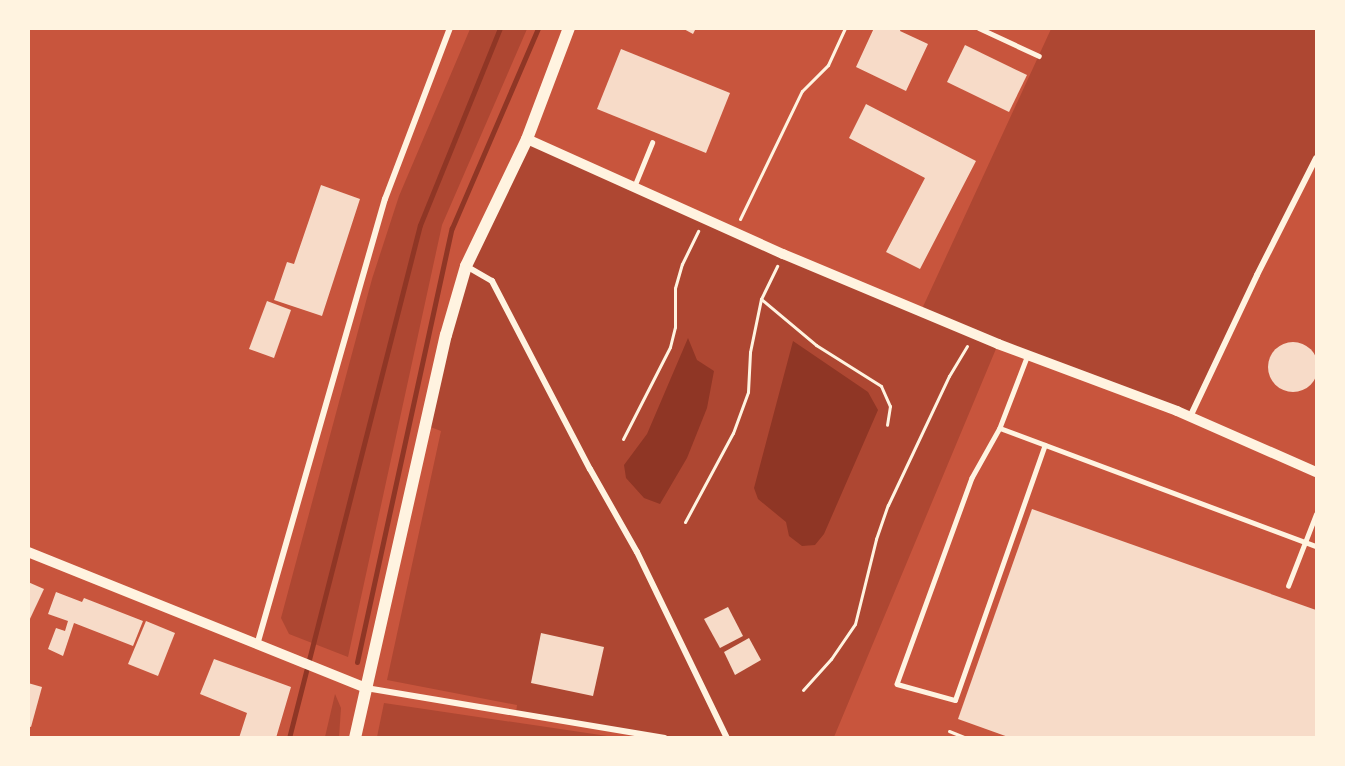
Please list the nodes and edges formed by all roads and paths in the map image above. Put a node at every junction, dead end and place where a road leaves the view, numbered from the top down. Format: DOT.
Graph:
graph roads {
  1 [pos="450,28"];
  2 [pos="569,28"];
  3 [pos="846,28"];
  4 [pos="980,28"];
  5 [pos="1039,56"];
  6 [pos="527,139"];
  7 [pos="652,143"];
  8 [pos="1317,158"];
  9 [pos="634,187"];
  10 [pos="704,218"];
  11 [pos="734,231"];
  12 [pos="783,254"];
  13 [pos="466,266"];
  14 [pos="761,299"];
  15 [pos="975,334"];
  16 [pos="1028,355"];
  17 [pos="1190,417"];
  18 [pos="887,425"];
  19 [pos="1000,428"];
  20 [pos="623,439"];
  21 [pos="1045,445"];
  22 [pos="1317,472"];
  23 [pos="1317,514"];
  24 [pos="685,522"];
  25 [pos="1304,542"];
  26 [pos="1317,546"];
  27 [pos="28,552"];
  28 [pos="1288,586"];
  29 [pos="257,645"];
  30 [pos="366,688"];
  31 [pos="802,690"];
  32 [pos="949,731"];
  33 [pos="355,738"];
  34 [pos="665,738"];
  35 [pos="727,738"];
  36 [pos="966,738"];
  1 -- 29 [label="street"];
  2 -- 6 [label="main road"];
  3 -- 11 [label="path"];
  4 -- 5 [label="lane"];
  6 -- 9 [label="street"];
  6 -- 13 [label="main road"];
  7 -- 9 [label="lane"];
  8 -- 17 [label="street"];
  9 -- 10 [label="street"];
  10 -- 11 [label="street"];
  10 -- 20 [label="path"];
  11 -- 12 [label="street"];
  12 -- 14 [label="path"];
  12 -- 15 [label="street"];
  13 -- 30 [label="main road"];
  13 -- 35 [label="street"];
  14 -- 18 [label="path"];
  14 -- 24 [label="path"];
  15 -- 16 [label="street"];
  15 -- 31 [label="path"];
  16 -- 17 [label="street"];
  16 -- 19 [label="lane"];
  17 -- 22 [label="street"];
  19 -- 21 [label="lane"];
  19 -- 21 [label="lane"];
  21 -- 25 [label="lane"];
  23 -- 25 [label="lane"];
  25 -- 26 [label="lane"];
  25 -- 28 [label="lane"];
  27 -- 29 [label="street"];
  29 -- 30 [label="street"];
  30 -- 33 [label="main road"];
  30 -- 34 [label="street"];
  32 -- 36 [label="path"];
}
